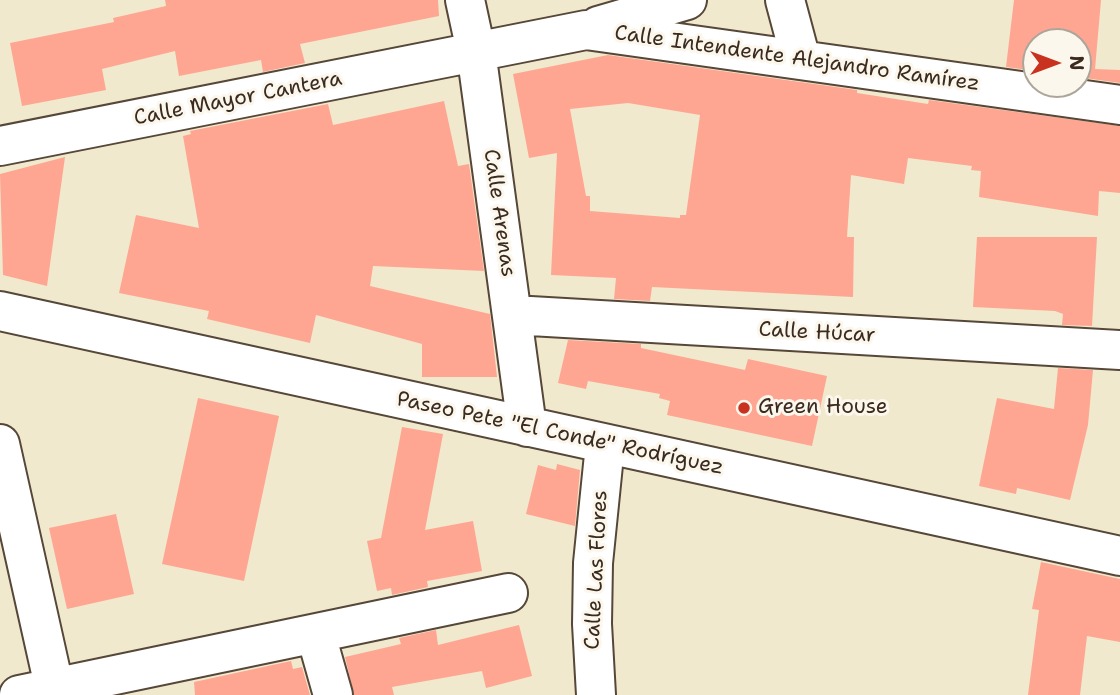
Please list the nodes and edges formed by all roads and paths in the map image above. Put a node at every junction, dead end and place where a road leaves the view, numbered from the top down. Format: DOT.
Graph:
graph roads {
  1 [pos="465,0"];
  2 [pos="687,0"];
  3 [pos="785,0"];
  4 [pos="586,30"];
  5 [pos="476,51"];
  6 [pos="801,60"];
  7 [pos="1120,105"];
  8 [pos="0,146"];
  9 [pos="0,311"];
  10 [pos="513,315"];
  11 [pos="1120,350"];
  12 [pos="527,427"];
  13 [pos="0,444"];
  14 [pos="605,445"];
  15 [pos="1120,556"];
  16 [pos="508,593"];
  17 [pos="316,635"];
  18 [pos="43,692"];
  19 [pos="333,695"];
  20 [pos="596,695"];
  1 -- 5 [label="street, Calle Arenas"];
  2 -- 4 [label="street"];
  3 -- 6 [label="street"];
  4 -- 5 [label="street, Calle Intendente Alejandro Ramírez"];
  4 -- 6 [label="street, Calle Intendente Alejandro Ramírez"];
  5 -- 8 [label="street, Calle Mayor Cantera"];
  5 -- 10 [label="street, Calle Arenas"];
  6 -- 7 [label="street, Calle Intendente Alejandro Ramírez"];
  9 -- 12 [label="street, Paseo Pete \"El Conde\" Rodríguez"];
  10 -- 11 [label="street, Calle Húcar"];
  10 -- 12 [label="street, Calle Arenas"];
  12 -- 14 [label="street, Paseo Pete \"El Conde\" Rodríguez"];
  13 -- 18 [label="street"];
  14 -- 15 [label="street, Paseo Pete \"El Conde\" Rodríguez"];
  14 -- 20 [label="street, Calle Las Flores"];
  16 -- 17 [label="street"];
  17 -- 18 [label="street"];
  17 -- 19 [label="street"];
}
